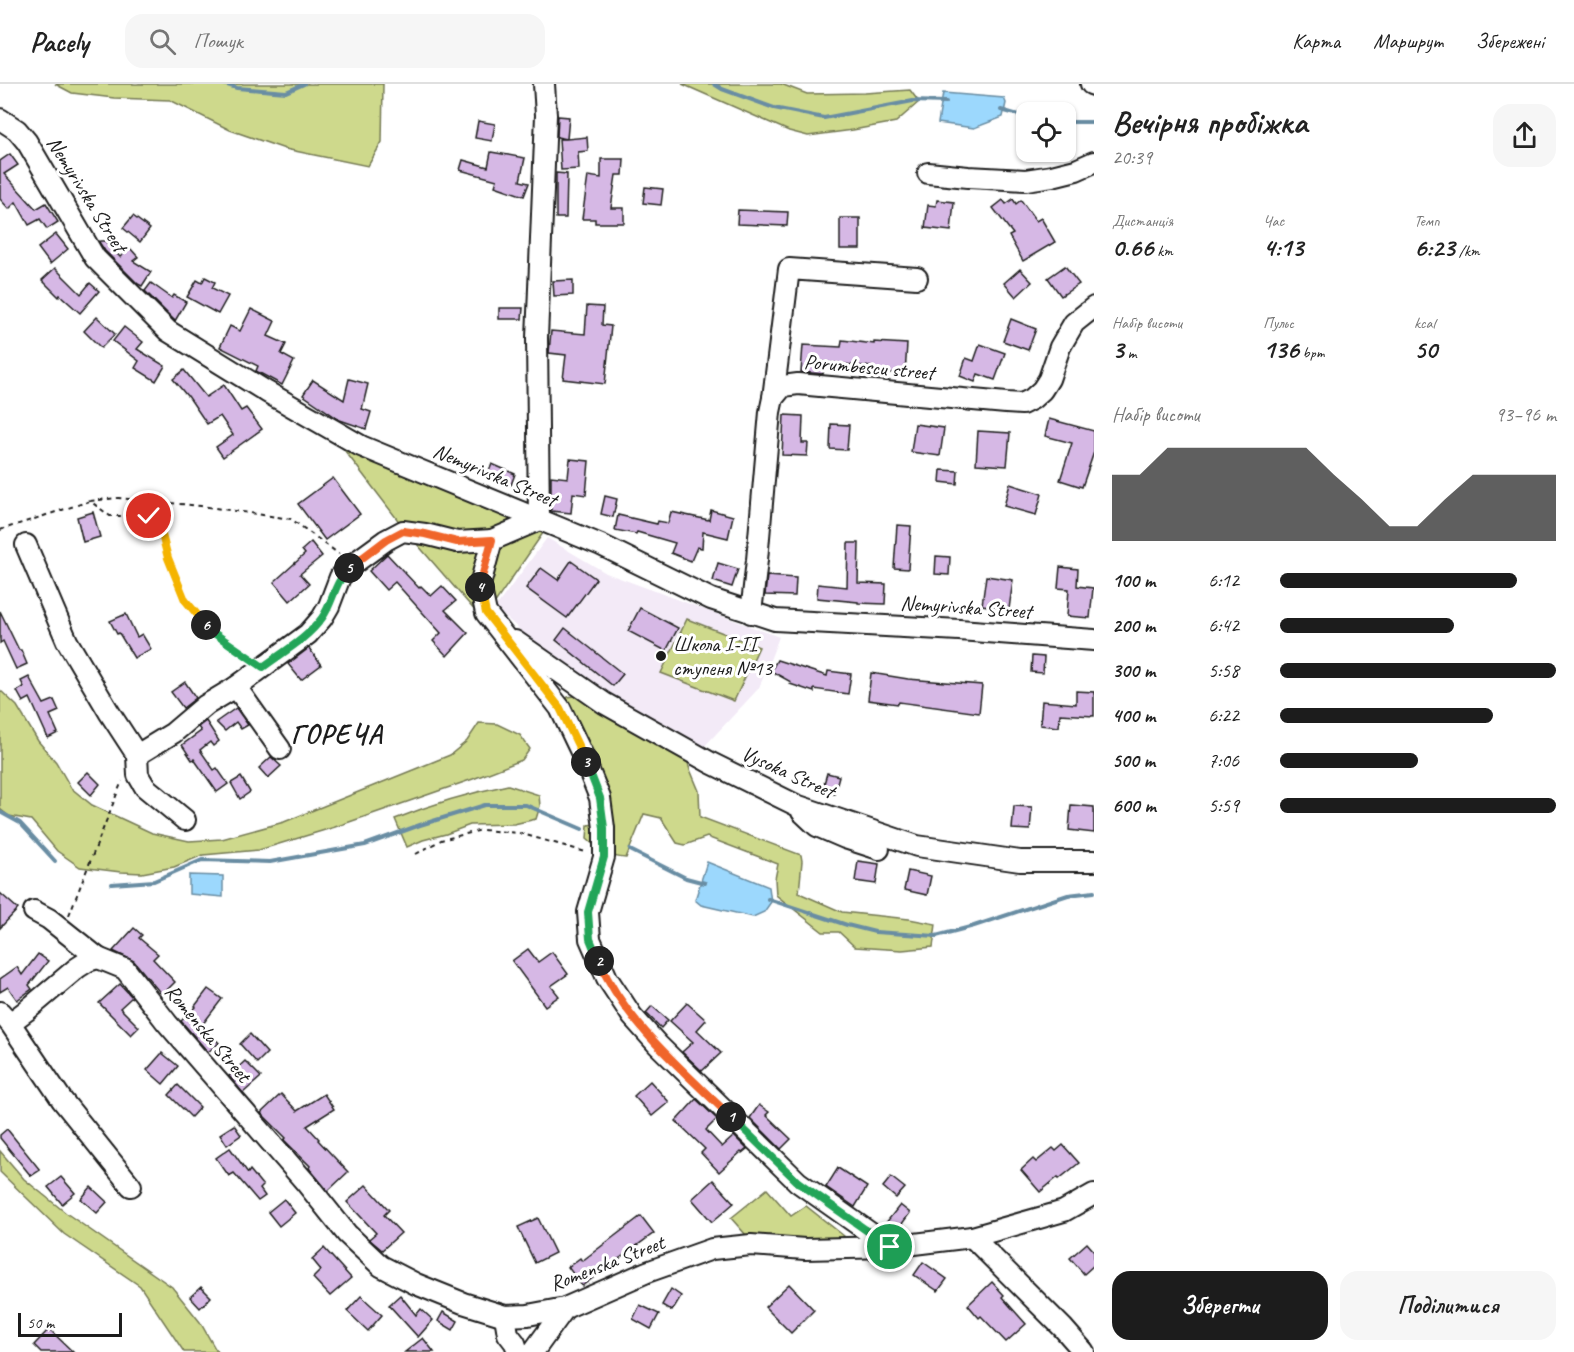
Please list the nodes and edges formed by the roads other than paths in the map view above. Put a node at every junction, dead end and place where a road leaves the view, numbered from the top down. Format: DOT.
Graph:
graph roads {
  1 [pos="544,84"];
  2 [pos="0,119"];
  3 [pos="1094,162"];
  4 [pos="928,173"];
  5 [pos="917,278"];
  6 [pos="1094,307"];
  7 [pos="773,398"];
  8 [pos="539,520"];
  9 [pos="492,540"];
  10 [pos="26,545"];
  11 [pos="751,612"];
  12 [pos="498,629"];
  13 [pos="1094,640"];
  14 [pos="236,687"];
  15 [pos="279,749"];
  16 [pos="137,755"];
  17 [pos="796,805"];
  18 [pos="185,820"];
  19 [pos="879,849"];
  20 [pos="1094,861"];
  21 [pos="34,911"];
  22 [pos="98,958"];
  23 [pos="5,1017"];
  24 [pos="132,1186"];
  25 [pos="1094,1194"];
  26 [pos="972,1237"];
  27 [pos="890,1247"];
  28 [pos="565,1308"];
  29 [pos="505,1316"];
  30 [pos="518,1352"];
  31 [pos="533,1352"];
  32 [pos="1084,1352"];
  1 -- 8 [label="street"];
  2 -- 8 [label="street, Nemyrivska Street"];
  3 -- 4 [label="street"];
  5 -- 7 [label="street"];
  6 -- 7 [label="street, Porumbescu street"];
  7 -- 11 [label="street"];
  8 -- 9 [label="street"];
  8 -- 11 [label="street, Nemyrivska Street"];
  9 -- 12 [label="street"];
  9 -- 14 [label="street"];
  10 -- 16 [label="street"];
  11 -- 13 [label="street, Nemyrivska Street"];
  12 -- 17 [label="street, Vysoka Street"];
  12 -- 27 [label="street"];
  14 -- 15 [label="street"];
  14 -- 16 [label="street"];
  16 -- 18 [label="street"];
  17 -- 19 [label="street"];
  17 -- 20 [label="street, Vysoka Street"];
  21 -- 22 [label="street, Romenska Street"];
  22 -- 23 [label="street"];
  22 -- 29 [label="street, Romenska Street"];
  23 -- 24 [label="street"];
  25 -- 26 [label="street, Romenska Street"];
  26 -- 27 [label="street, Romenska Street"];
  26 -- 32 [label="street"];
  27 -- 28 [label="street, Romenska Street"];
  28 -- 29 [label="street, Romenska Street"];
  28 -- 31 [label="street"];
  29 -- 30 [label="street"];
}
